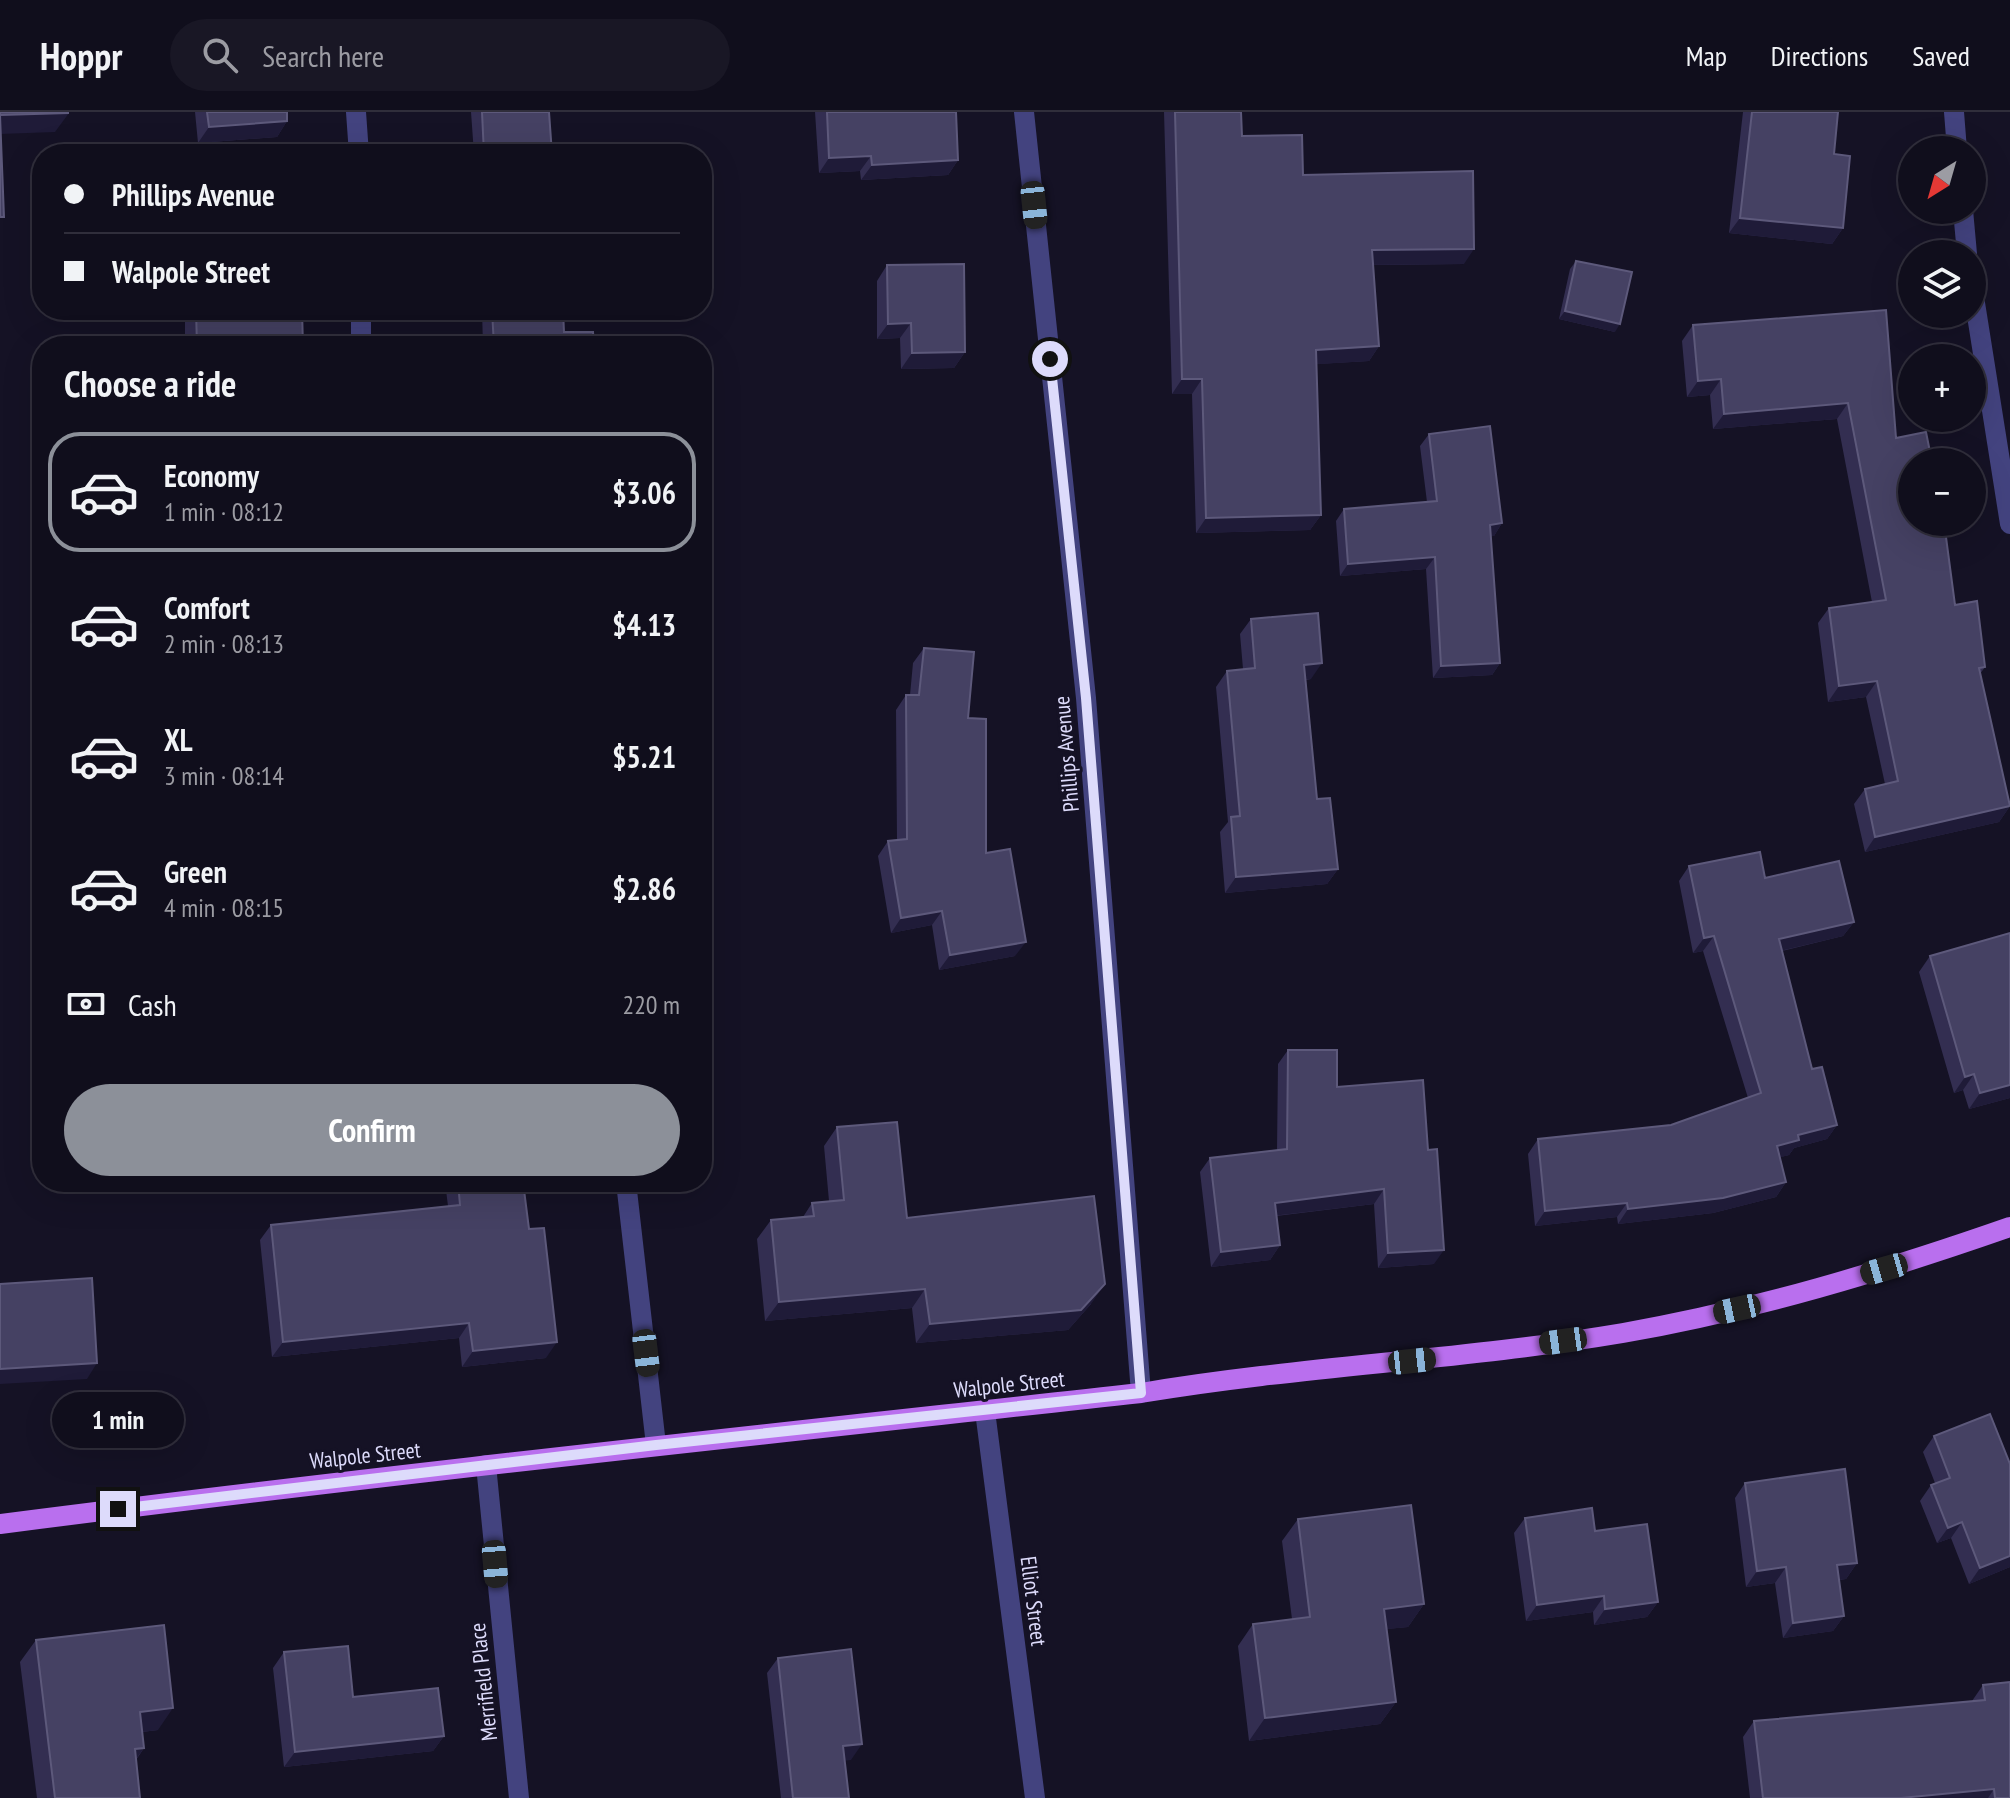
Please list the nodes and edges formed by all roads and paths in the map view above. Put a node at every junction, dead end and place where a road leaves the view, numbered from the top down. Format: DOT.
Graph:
graph roads {
  1 [pos="356,112"];
  2 [pos="1024,112"];
  3 [pos="1954,112"];
  4 [pos="1956,136"];
  5 [pos="358,144"];
  6 [pos="1979,328"];
  7 [pos="2010,524"];
  8 [pos="627,1192"];
  9 [pos="2010,1227"];
  10 [pos="1141,1393"];
  11 [pos="985,1411"];
  12 [pos="656,1445"];
  13 [pos="486,1465"];
  14 [pos="0,1524"];
  15 [pos="519,1798"];
  16 [pos="1035,1798"];
  1 -- 5 [label="street"];
  2 -- 10 [label="street, Phillips Avenue"];
  3 -- 4 [label="street"];
  6 -- 7 [label="street"];
  8 -- 12 [label="street"];
  9 -- 10 [label="main road, Walpole Street"];
  10 -- 11 [label="main road, Walpole Street"];
  11 -- 12 [label="main road, Walpole Street"];
  11 -- 16 [label="street, Elliot Street"];
  12 -- 13 [label="main road, Walpole Street"];
  13 -- 14 [label="main road, Walpole Street"];
  13 -- 15 [label="street, Merrifield Place"];
}
